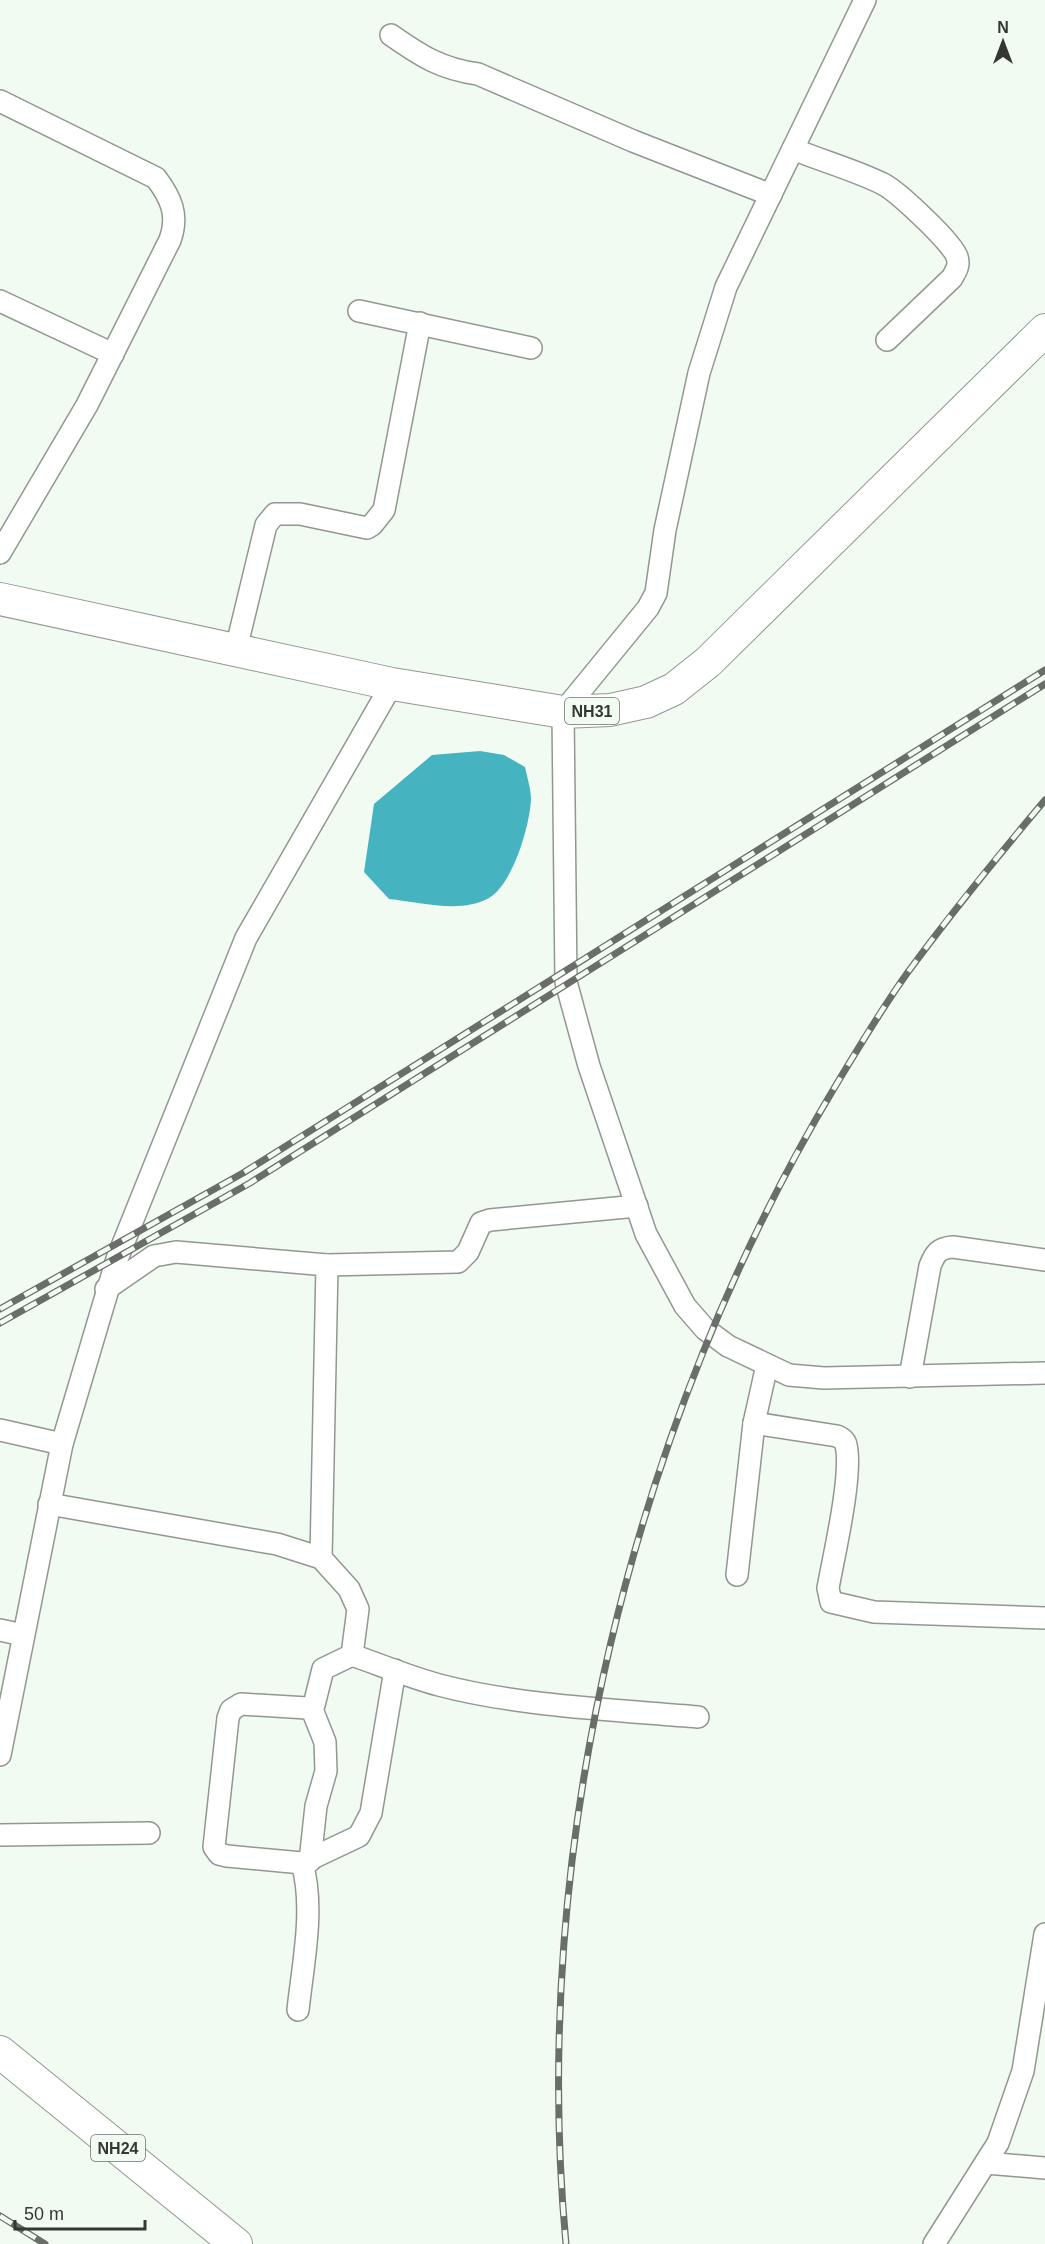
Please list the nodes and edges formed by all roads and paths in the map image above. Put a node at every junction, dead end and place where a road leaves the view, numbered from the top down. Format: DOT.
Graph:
graph roads {
  1 [pos="865,0"];
  2 [pos="391,35"];
  3 [pos="0,101"];
  4 [pos="793,149"];
  5 [pos="771,195"];
  6 [pos="0,301"];
  7 [pos="359,311"];
  8 [pos="420,323"];
  9 [pos="1045,330"];
  10 [pos="887,340"];
  11 [pos="531,348"];
  12 [pos="113,354"];
  13 [pos="0,553"];
  14 [pos="0,599"];
  15 [pos="236,650"];
  16 [pos="392,684"];
  17 [pos="563,712"];
  18 [pos="637,1206"];
  19 [pos="1045,1260"];
  20 [pos="327,1265"];
  21 [pos="106,1289"];
  22 [pos="767,1365"];
  23 [pos="1045,1373"];
  24 [pos="910,1377"];
  25 [pos="754,1423"];
  26 [pos="0,1430"];
  27 [pos="62,1444"];
  28 [pos="49,1504"];
  29 [pos="321,1558"];
  30 [pos="737,1575"];
  31 [pos="1045,1618"];
  32 [pos="0,1630"];
  33 [pos="23,1635"];
  34 [pos="352,1655"];
  35 [pos="396,1670"];
  36 [pos="311,1707"];
  37 [pos="698,1717"];
  38 [pos="0,1755"];
  39 [pos="149,1833"];
  40 [pos="0,1835"];
  41 [pos="306,1862"];
  42 [pos="1045,1934"];
  43 [pos="298,2010"];
  44 [pos="0,2052"];
  45 [pos="986,2163"];
  46 [pos="1045,2169"];
  47 [pos="236,2244"];
  48 [pos="934,2244"];
  1 -- 4 [label="street"];
  2 -- 5 [label="street"];
  3 -- 12 [label="street"];
  4 -- 5 [label="street"];
  4 -- 10 [label="street"];
  5 -- 17 [label="street"];
  6 -- 12 [label="street"];
  7 -- 8 [label="street"];
  8 -- 11 [label="street"];
  8 -- 15 [label="street"];
  9 -- 17 [label="highway, NH31"];
  12 -- 13 [label="street"];
  14 -- 15 [label="highway, NH31"];
  15 -- 16 [label="highway, NH31"];
  16 -- 17 [label="highway, NH31"];
  16 -- 21 [label="street"];
  17 -- 18 [label="street"];
  18 -- 20 [label="street"];
  18 -- 22 [label="street"];
  19 -- 24 [label="street"];
  20 -- 21 [label="street"];
  20 -- 29 [label="street"];
  21 -- 27 [label="street"];
  22 -- 24 [label="street"];
  22 -- 25 [label="street"];
  23 -- 24 [label="street"];
  25 -- 30 [label="street"];
  25 -- 31 [label="street"];
  26 -- 27 [label="street"];
  27 -- 28 [label="street"];
  28 -- 29 [label="street"];
  28 -- 33 [label="street"];
  29 -- 34 [label="street"];
  32 -- 33 [label="street"];
  33 -- 38 [label="street"];
  34 -- 35 [label="street"];
  34 -- 36 [label="street"];
  35 -- 37 [label="street"];
  35 -- 41 [label="street"];
  36 -- 41 [label="street"];
  36 -- 41 [label="street"];
  39 -- 40 [label="street"];
  41 -- 43 [label="street"];
  42 -- 45 [label="street"];
  44 -- 47 [label="highway, NH24"];
  45 -- 46 [label="street"];
  45 -- 48 [label="street"];
}
